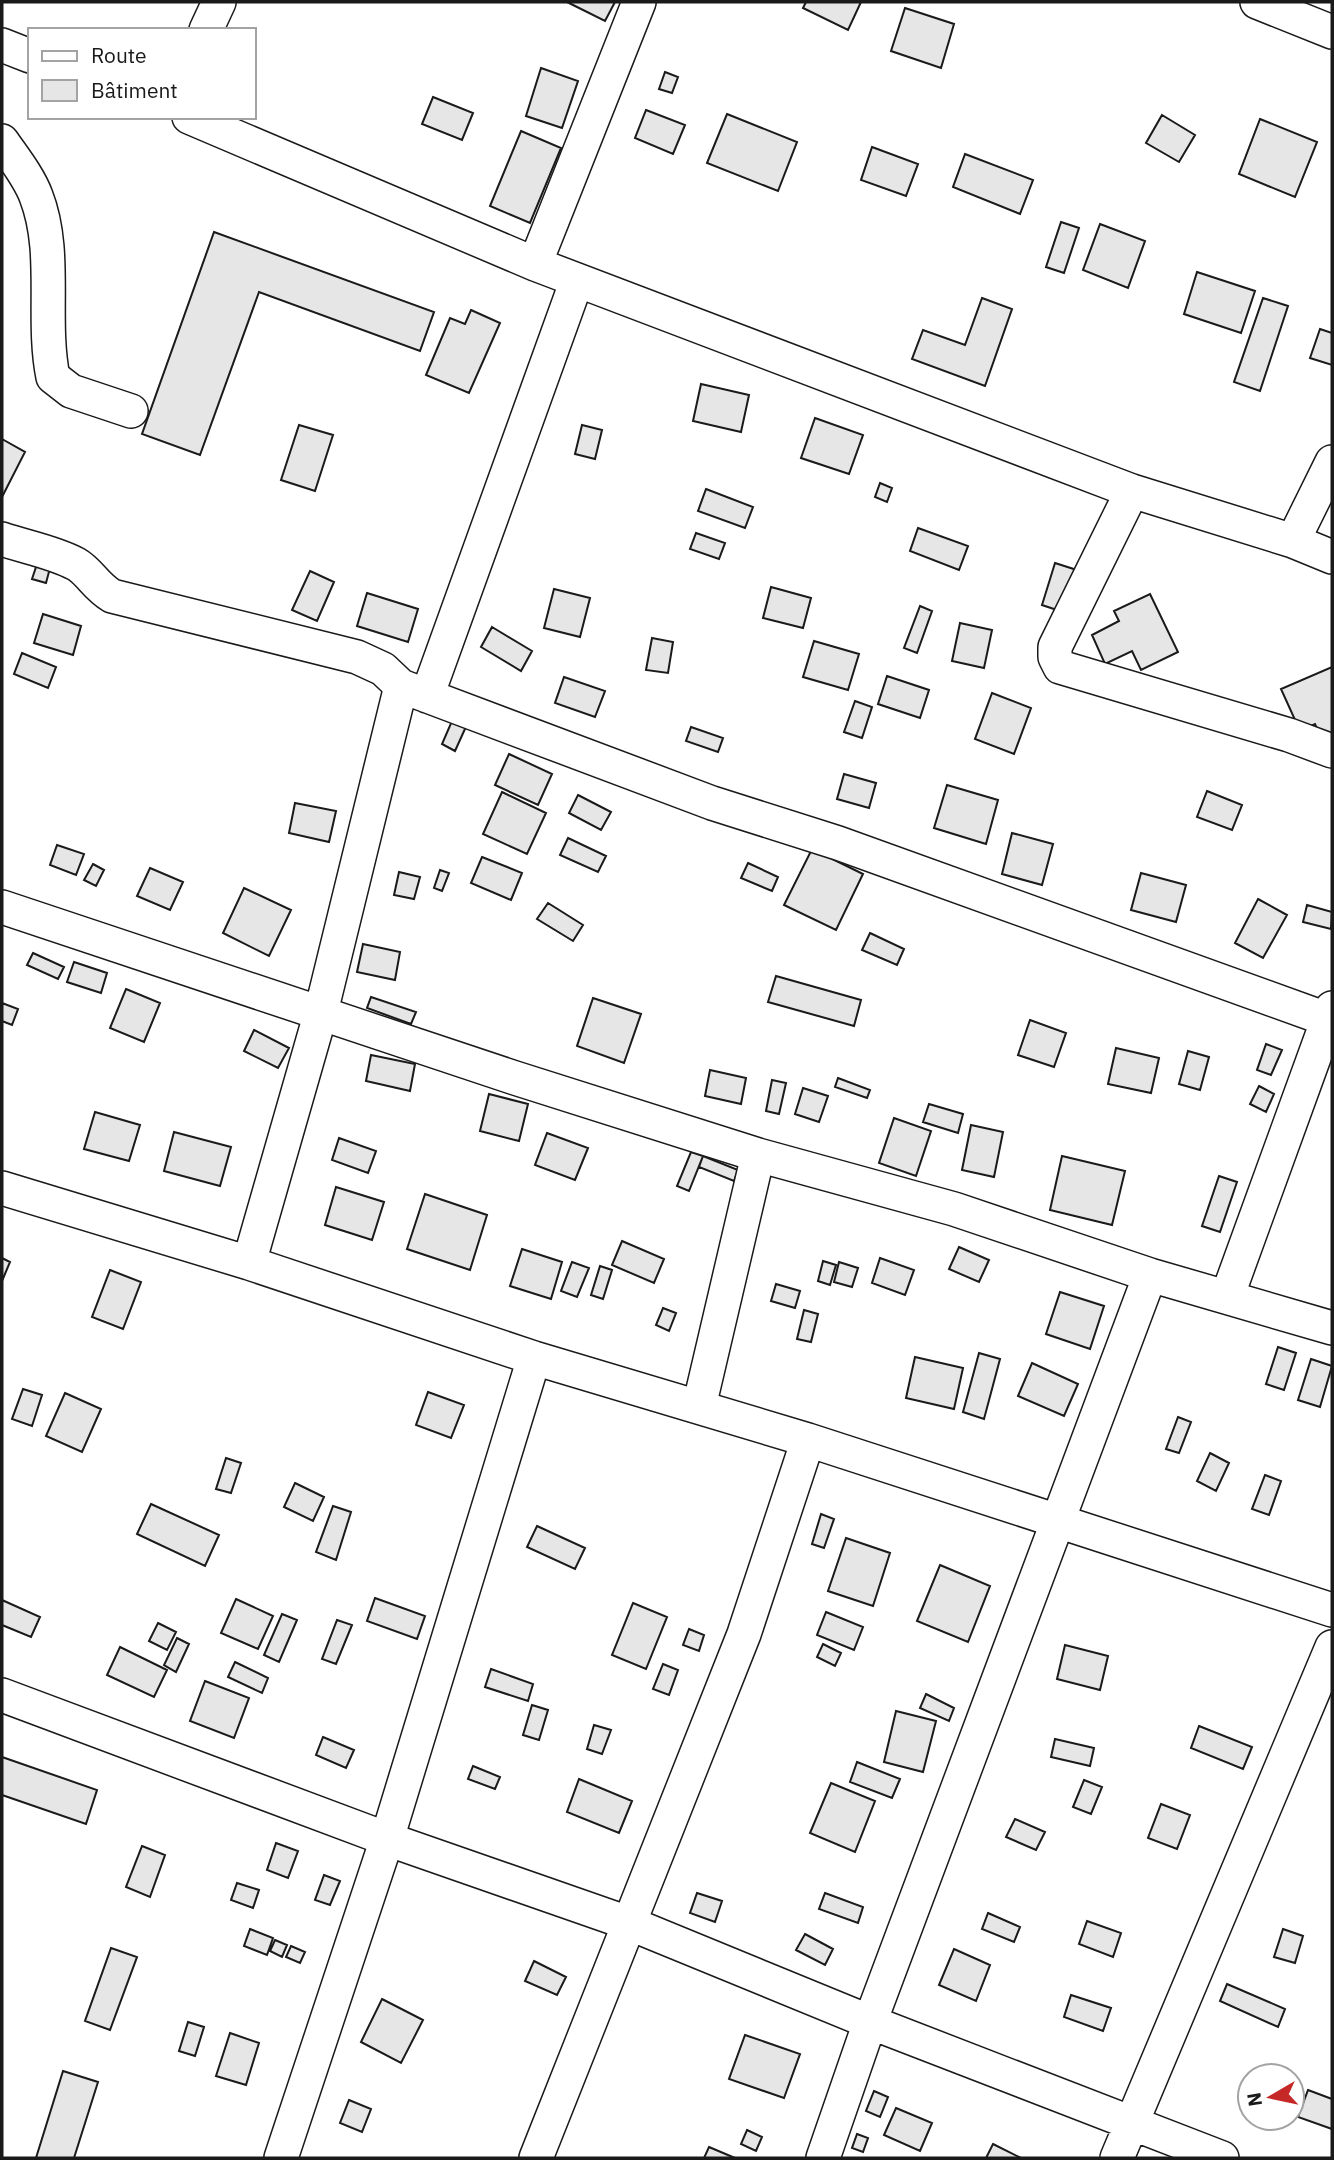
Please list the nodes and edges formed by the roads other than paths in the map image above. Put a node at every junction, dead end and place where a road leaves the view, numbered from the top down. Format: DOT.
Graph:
graph roads {
  1 [pos="219,2"];
  2 [pos="639,2"];
  3 [pos="1257,2"];
  4 [pos="207,28"];
  5 [pos="1332,32"];
  6 [pos="2,45"];
  7 [pos="28,55"];
  8 [pos="194,119"];
  9 [pos="2,141"];
  10 [pos="535,264"];
  11 [pos="577,280"];
  12 [pos="131,411"];
  13 [pos="1332,461"];
  14 [pos="1132,491"];
  15 [pos="2,539"];
  16 [pos="1293,541"];
  17 [pos="1332,556"];
  18 [pos="414,691"];
  19 [pos="1332,751"];
  20 [pos="2,907"];
  21 [pos="321,1012"];
  22 [pos="1331,1016"];
  23 [pos="758,1155"];
  24 [pos="2,1188"];
  25 [pos="249,1263"];
  26 [pos="1150,1275"];
  27 [pos="1227,1297"];
  28 [pos="1332,1328"];
  29 [pos="534,1357"];
  30 [pos="699,1407"];
  31 [pos="808,1440"];
  32 [pos="1058,1522"];
  33 [pos="1332,1610"];
  34 [pos="1332,1647"];
  35 [pos="2,1695"];
  36 [pos="387,1839"];
  37 [pos="631,1924"];
  38 [pos="870,2022"];
  39 [pos="1132,2124"];
  40 [pos="281,2158"];
  41 [pos="536,2158"];
  42 [pos="822,2158"];
  43 [pos="1117,2158"];
  44 [pos="1222,2158"];
  1 -- 4 [label="street"];
  2 -- 10 [label="street"];
  3 -- 5 [label="street"];
  6 -- 7 [label="street"];
  8 -- 10 [label="street"];
  9 -- 12 [label="street"];
  10 -- 11 [label="street"];
  11 -- 14 [label="street"];
  11 -- 18 [label="street"];
  13 -- 16 [label="street"];
  14 -- 16 [label="street"];
  14 -- 19 [label="street"];
  15 -- 18 [label="street"];
  16 -- 17 [label="street"];
  18 -- 21 [label="street"];
  18 -- 22 [label="street"];
  20 -- 21 [label="street"];
  21 -- 23 [label="street"];
  21 -- 25 [label="street"];
  22 -- 27 [label="street"];
  23 -- 26 [label="street"];
  23 -- 30 [label="street"];
  24 -- 25 [label="street"];
  25 -- 29 [label="street"];
  26 -- 27 [label="street"];
  26 -- 32 [label="street"];
  27 -- 28 [label="street"];
  29 -- 30 [label="street"];
  29 -- 36 [label="street"];
  30 -- 31 [label="street"];
  31 -- 32 [label="street"];
  31 -- 37 [label="street"];
  32 -- 33 [label="street"];
  32 -- 38 [label="street"];
  34 -- 39 [label="street"];
  35 -- 36 [label="street"];
  36 -- 37 [label="street"];
  36 -- 40 [label="street"];
  37 -- 38 [label="street"];
  37 -- 41 [label="street"];
  38 -- 39 [label="street"];
  38 -- 42 [label="street"];
  39 -- 43 [label="street"];
  39 -- 44 [label="street"];
}
